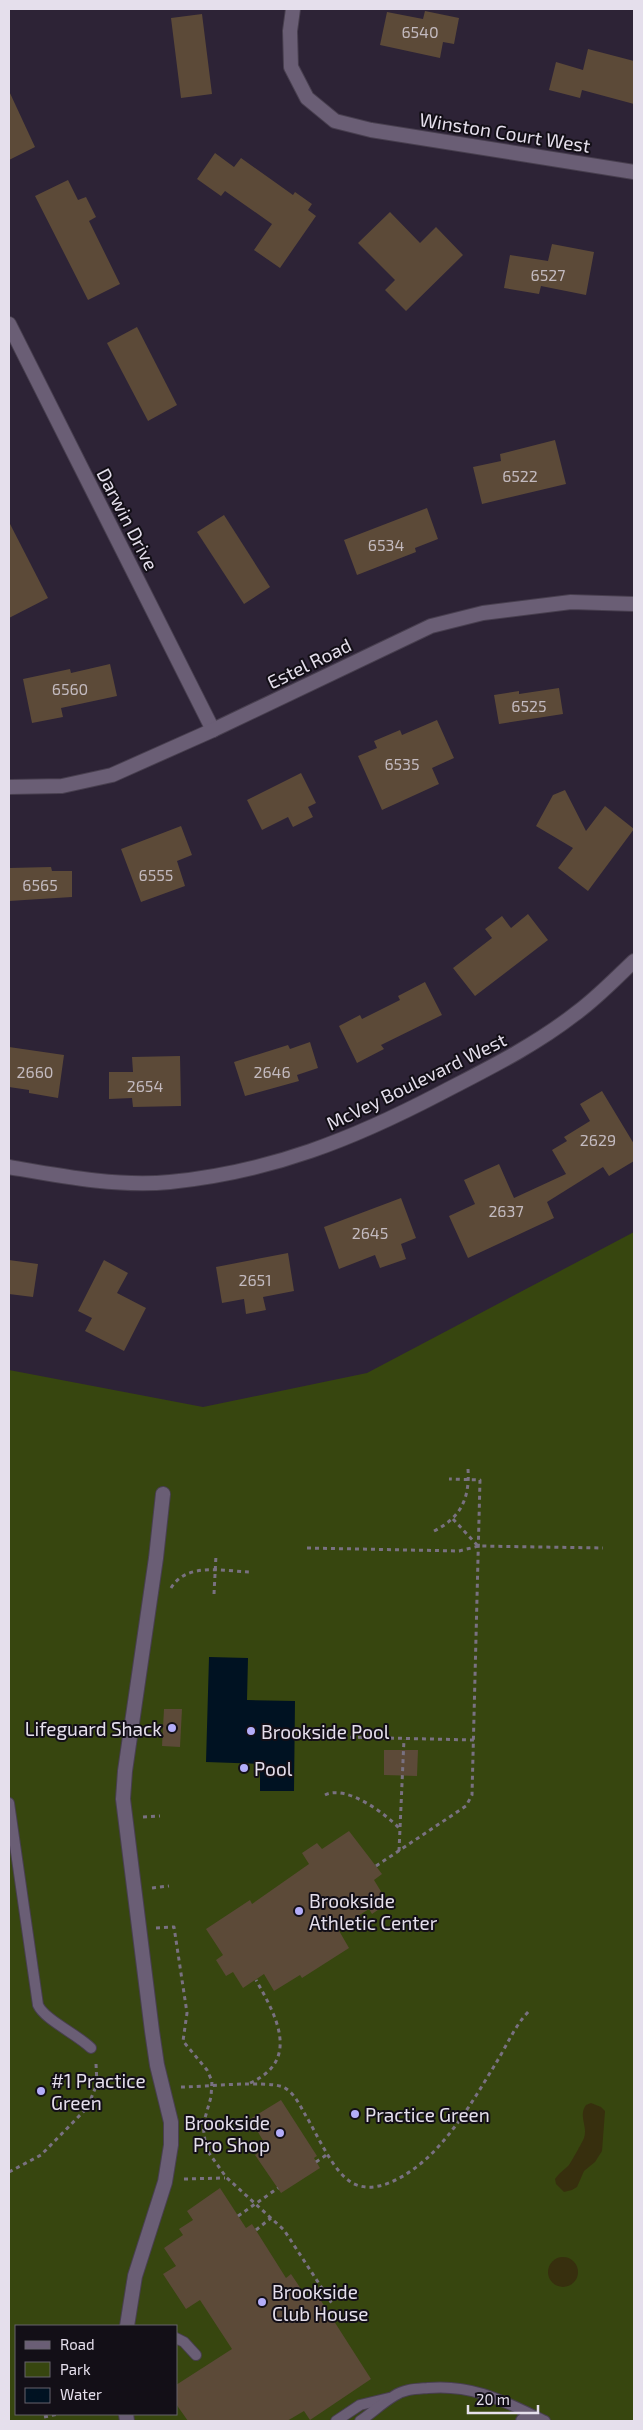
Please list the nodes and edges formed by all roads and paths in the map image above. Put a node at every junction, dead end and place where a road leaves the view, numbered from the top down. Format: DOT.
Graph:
graph roads {
  1 [pos="293,9"];
  2 [pos="634,172"];
  3 [pos="9,324"];
  4 [pos="634,604"];
  5 [pos="213,730"];
  6 [pos="9,787"];
  7 [pos="634,961"];
  8 [pos="9,1167"];
  9 [pos="468,1469"];
  10 [pos="449,1479"];
  11 [pos="468,1479"];
  12 [pos="163,1494"];
  13 [pos="453,1519"];
  14 [pos="434,1531"];
  15 [pos="478,1546"];
  16 [pos="307,1548"];
  17 [pos="603,1548"];
  18 [pos="216,1555"];
  19 [pos="215,1571"];
  20 [pos="249,1572"];
  21 [pos="170,1594"];
  22 [pos="214,1594"];
  23 [pos="342,1737"];
  24 [pos="404,1739"];
  25 [pos="474,1740"];
  26 [pos="325,1795"];
  27 [pos="9,1803"];
  28 [pos="142,1808"];
  29 [pos="160,1816"];
  30 [pos="400,1829"];
  31 [pos="399,1851"];
  32 [pos="376,1866"];
  33 [pos="169,1886"];
  34 [pos="150,1896"];
  35 [pos="152,1921"];
  36 [pos="256,1980"];
  37 [pos="530,2010"];
  38 [pos="91,2048"];
  39 [pos="241,2085"];
  40 [pos="212,2086"];
  41 [pos="162,2088"];
  42 [pos="329,2154"];
  43 [pos="316,2162"];
  44 [pos="9,2172"];
  45 [pos="167,2177"];
  46 [pos="228,2179"];
  47 [pos="278,2188"];
  48 [pos="256,2204"];
  49 [pos="238,2216"];
  50 [pos="271,2218"];
  51 [pos="256,2230"];
  52 [pos="333,2305"];
  53 [pos="127,2325"];
  54 [pos="178,2339"];
  55 [pos="196,2355"];
  56 [pos="394,2396"];
  57 [pos="53,2415"];
  58 [pos="44,2417"];
  59 [pos="336,2421"];
  60 [pos="360,2421"];
  61 [pos="523,2421"];
  62 [pos="530,2421"];
  63 [pos="545,2421"];
  1 -- 2 [label="street, Winston Court West"];
  3 -- 5 [label="street, Darwin Drive"];
  4 -- 5 [label="street, Estel Road"];
  5 -- 6 [label="street, Estel Road"];
  7 -- 8 [label="street, McVey Boulevard West"];
  9 -- 11 [label="path"];
  10 -- 11 [label="path"];
  11 -- 13 [label="path"];
  11 -- 15 [label="path"];
  12 -- 41 [label="street"];
  13 -- 14 [label="path"];
  13 -- 15 [label="path"];
  15 -- 16 [label="path"];
  15 -- 17 [label="path"];
  15 -- 25 [label="path"];
  18 -- 19 [label="path"];
  19 -- 20 [label="path"];
  19 -- 21 [label="path"];
  19 -- 22 [label="path"];
  23 -- 24 [label="path"];
  24 -- 25 [label="path"];
  24 -- 30 [label="path"];
  25 -- 31 [label="path"];
  26 -- 30 [label="path"];
  27 -- 38 [label="lane"];
  28 -- 29 [label="path"];
  30 -- 31 [label="path"];
  31 -- 32 [label="path"];
  33 -- 34 [label="path"];
  35 -- 40 [label="path"];
  36 -- 39 [label="path"];
  37 -- 42 [label="path"];
  38 -- 44 [label="path"];
  39 -- 40 [label="path"];
  39 -- 42 [label="path"];
  40 -- 41 [label="path"];
  40 -- 46 [label="path"];
  41 -- 45 [label="street"];
  42 -- 43 [label="path"];
  45 -- 46 [label="path"];
  45 -- 53 [label="street"];
  46 -- 48 [label="path"];
  47 -- 48 [label="path"];
  48 -- 49 [label="path"];
  48 -- 50 [label="path"];
  50 -- 51 [label="path"];
  50 -- 52 [label="path"];
  54 -- 55 [label="lane"];
  56 -- 59 [label="lane"];
  56 -- 60 [label="lane"];
  56 -- 63 [label="lane"];
  57 -- 58 [label="path"];
  61 -- 62 [label="street"];
}
